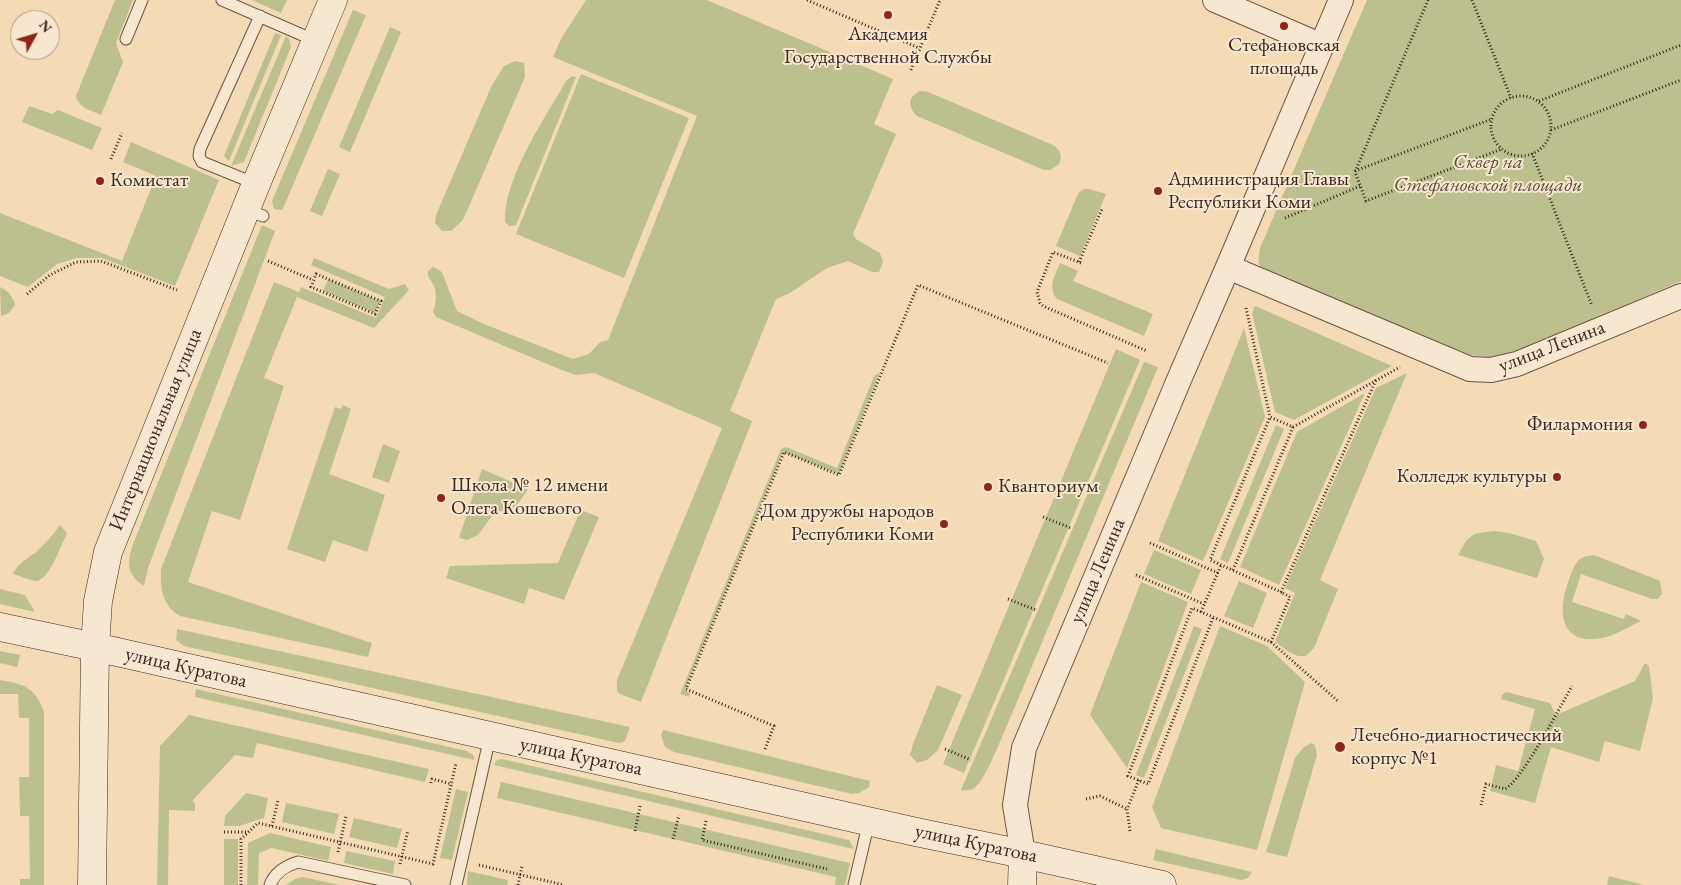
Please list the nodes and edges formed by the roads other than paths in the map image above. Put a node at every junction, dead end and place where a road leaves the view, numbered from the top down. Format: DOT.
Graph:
graph roads {
  1 [pos="142,0"];
  2 [pos="222,0"];
  3 [pos="333,0"];
  4 [pos="1215,0"];
  5 [pos="1341,0"];
  6 [pos="260,16"];
  7 [pos="126,39"];
  8 [pos="316,41"];
  9 [pos="1322,46"];
  10 [pos="256,184"];
  11 [pos="1228,267"];
  12 [pos="1681,296"];
  13 [pos="0,627"];
  14 [pos="95,646"];
  15 [pos="490,737"];
  16 [pos="868,821"];
  17 [pos="1023,854"];
  18 [pos="400,884"];
  19 [pos="92,885"];
  20 [pos="270,885"];
  21 [pos="456,885"];
  22 [pos="854,885"];
  23 [pos="1022,885"];
  24 [pos="1162,885"];
  1 -- 7 [label="lane"];
  2 -- 6 [label="lane"];
  3 -- 8 [label="street, Интернациональная улица"];
  4 -- 9 [label="street"];
  5 -- 9 [label="street, улица Ленина"];
  6 -- 8 [label="lane"];
  6 -- 10 [label="lane"];
  8 -- 10 [label="street, Интернациональная улица"];
  9 -- 11 [label="street, улица Ленина"];
  10 -- 14 [label="street, Интернациональная улица"];
  11 -- 12 [label="street, улица Ленина"];
  11 -- 17 [label="street, улица Ленина"];
  13 -- 14 [label="street, улица Куратова"];
  14 -- 15 [label="street, улица Куратова"];
  14 -- 19 [label="street, Интернациональная улица"];
  15 -- 16 [label="street, улица Куратова"];
  15 -- 21 [label="lane"];
  16 -- 17 [label="street, улица Куратова"];
  16 -- 22 [label="lane"];
  17 -- 23 [label="street, улица Ленина"];
  17 -- 24 [label="street, улица Куратова"];
  18 -- 20 [label="lane"];
}
